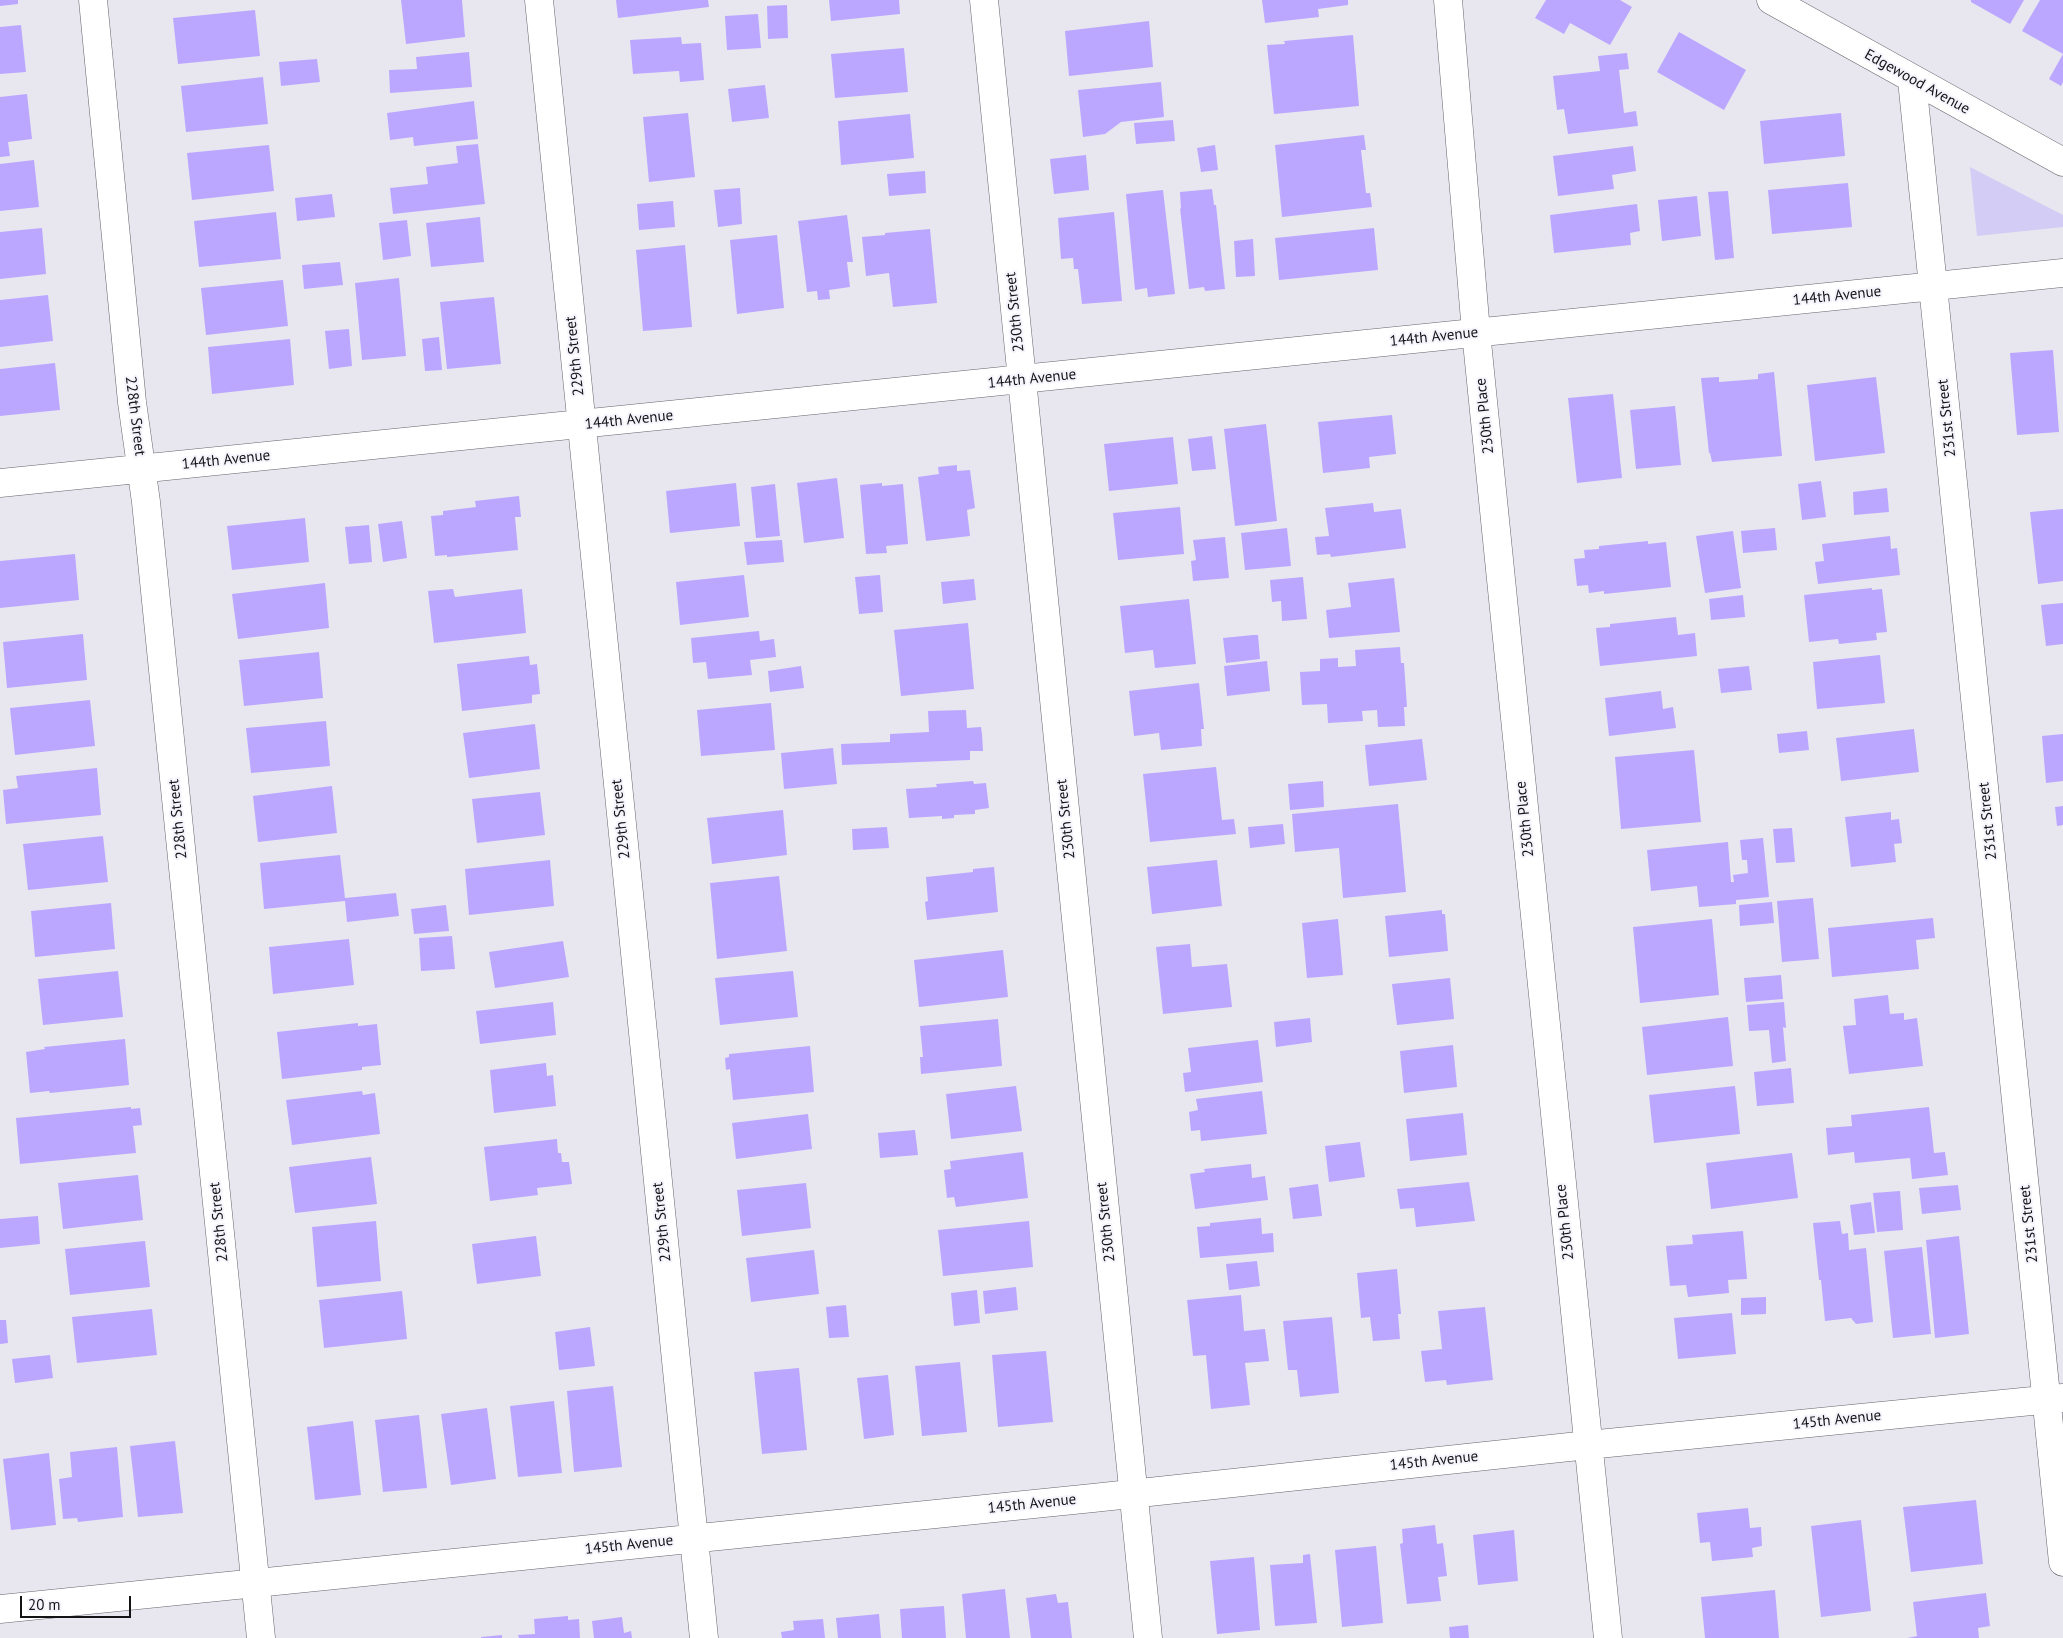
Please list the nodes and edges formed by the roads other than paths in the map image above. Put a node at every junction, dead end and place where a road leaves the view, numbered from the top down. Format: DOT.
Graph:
graph roads {
  1 [pos="93,0"];
  2 [pos="539,0"];
  3 [pos="984,0"];
  4 [pos="1448,0"];
  5 [pos="1771,0"];
  6 [pos="1912,80"];
  7 [pos="2063,162"];
  8 [pos="2063,273"];
  9 [pos="1933,286"];
  10 [pos="1476,332"];
  11 [pos="1022,380"];
  12 [pos="582,425"];
  13 [pos="142,469"];
  14 [pos="0,483"];
  15 [pos="2055,1399"];
  16 [pos="1588,1445"];
  17 [pos="1133,1493"];
  18 [pos="694,1538"];
  19 [pos="2063,1562"];
  20 [pos="256,1583"];
  21 [pos="0,1609"];
  22 [pos="261,1638"];
  23 [pos="704,1638"];
  24 [pos="1148,1638"];
  25 [pos="1608,1638"];
  1 -- 13 [label="street, 228th Street"];
  2 -- 12 [label="street, 229th Street"];
  3 -- 11 [label="street, 230th Street"];
  4 -- 10 [label="street, 230th Place"];
  5 -- 6 [label="street, Edgewood Avenue"];
  6 -- 7 [label="street, Edgewood Avenue"];
  6 -- 9 [label="street, 231st Street"];
  8 -- 9 [label="street, 144th Avenue"];
  9 -- 10 [label="street, 144th Avenue"];
  9 -- 15 [label="street, 231st Street"];
  10 -- 11 [label="street, 144th Avenue"];
  10 -- 16 [label="street, 230th Place"];
  11 -- 12 [label="street, 144th Avenue"];
  11 -- 17 [label="street, 230th Street"];
  12 -- 13 [label="street, 144th Avenue"];
  12 -- 18 [label="street, 229th Street"];
  13 -- 14 [label="street, 144th Avenue"];
  13 -- 20 [label="street, 228th Street"];
  15 -- 16 [label="street, 145th Avenue"];
  15 -- 19 [label="street, 231st Street"];
  16 -- 17 [label="street, 145th Avenue"];
  16 -- 25 [label="street, 230th Place"];
  17 -- 18 [label="street, 145th Avenue"];
  17 -- 24 [label="street, 230th Street"];
  18 -- 20 [label="street, 145th Avenue"];
  18 -- 23 [label="street, 229th Street"];
  20 -- 21 [label="street, 145th Avenue"];
  20 -- 22 [label="street, 228th Street"];
}
